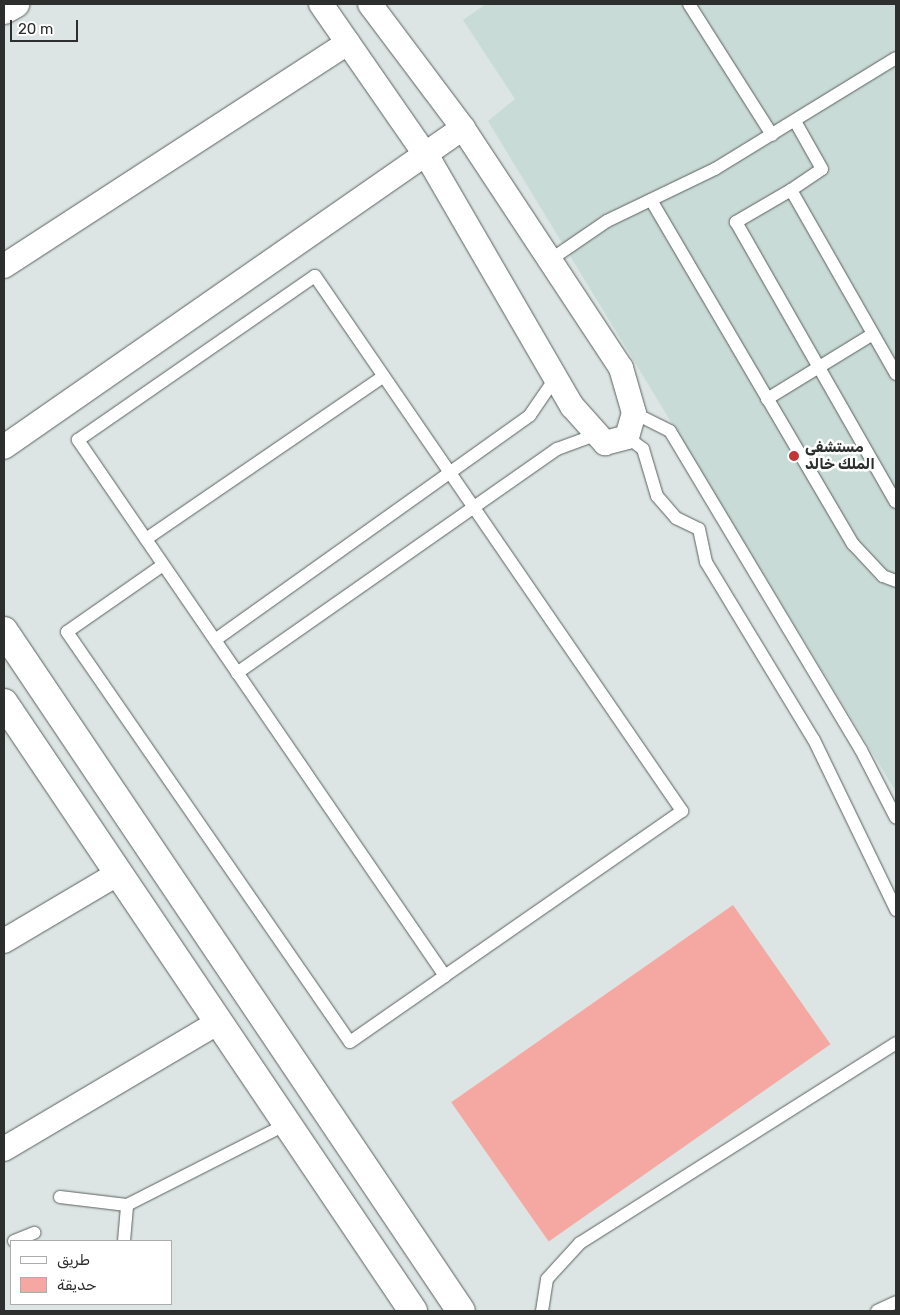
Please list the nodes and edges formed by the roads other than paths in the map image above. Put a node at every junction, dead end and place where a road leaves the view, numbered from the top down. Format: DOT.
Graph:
graph roads {
  1 [pos="15,4"];
  2 [pos="321,4"];
  3 [pos="370,4"];
  4 [pos="689,4"];
  5 [pos="4,10"];
  6 [pos="348,43"];
  7 [pos="896,58"];
  8 [pos="794,121"];
  9 [pos="464,128"];
  10 [pos="772,135"];
  11 [pos="427,156"];
  12 [pos="791,190"];
  13 [pos="651,200"];
  14 [pos="550,260"];
  15 [pos="4,266"];
  16 [pos="873,334"];
  17 [pos="819,367"];
  18 [pos="896,374"];
  19 [pos="384,376"];
  20 [pos="556,377"];
  21 [pos="768,398"];
  22 [pos="634,413"];
  23 [pos="595,435"];
  24 [pos="627,437"];
  25 [pos="4,447"];
  26 [pos="450,472"];
  27 [pos="896,502"];
  28 [pos="474,507"];
  29 [pos="146,539"];
  30 [pos="163,565"];
  31 [pos="896,581"];
  32 [pos="4,631"];
  33 [pos="215,640"];
  34 [pos="237,673"];
  35 [pos="4,703"];
  36 [pos="896,818"];
  37 [pos="119,873"];
  38 [pos="896,910"];
  39 [pos="4,941"];
  40 [pos="445,976"];
  41 [pos="219,1022"];
  42 [pos="896,1043"];
  43 [pos="287,1124"];
  44 [pos="4,1149"];
  45 [pos="60,1197"];
  46 [pos="127,1205"];
  47 [pos="34,1233"];
  48 [pos="18,1240"];
  49 [pos="124,1240"];
  50 [pos="896,1302"];
  51 [pos="413,1311"];
  52 [pos="461,1311"];
  53 [pos="542,1311"];
  54 [pos="877,1311"];
  1 -- 5 [label="street"];
  2 -- 6 [label="street"];
  3 -- 9 [label="street"];
  4 -- 10 [label="lane"];
  6 -- 11 [label="street"];
  6 -- 15 [label="street"];
  7 -- 8 [label="lane"];
  8 -- 10 [label="lane"];
  8 -- 12 [label="lane"];
  9 -- 11 [label="street"];
  9 -- 14 [label="street"];
  10 -- 13 [label="lane"];
  11 -- 20 [label="street"];
  11 -- 25 [label="street"];
  12 -- 16 [label="lane"];
  12 -- 17 [label="lane"];
  13 -- 14 [label="lane"];
  13 -- 21 [label="lane"];
  14 -- 22 [label="street"];
  16 -- 17 [label="lane"];
  16 -- 18 [label="lane"];
  17 -- 21 [label="lane"];
  17 -- 27 [label="lane"];
  19 -- 26 [label="lane"];
  19 -- 29 [label="lane"];
  19 -- 29 [label="lane"];
  20 -- 23 [label="street"];
  20 -- 26 [label="lane"];
  21 -- 31 [label="lane"];
  22 -- 24 [label="street"];
  22 -- 36 [label="lane"];
  23 -- 24 [label="street"];
  23 -- 28 [label="lane"];
  24 -- 38 [label="lane"];
  26 -- 28 [label="lane"];
  26 -- 33 [label="lane"];
  28 -- 34 [label="lane"];
  28 -- 40 [label="lane"];
  29 -- 30 [label="lane"];
  30 -- 33 [label="lane"];
  30 -- 40 [label="lane"];
  32 -- 52 [label="street"];
  33 -- 34 [label="lane"];
  34 -- 40 [label="lane"];
  35 -- 37 [label="street"];
  37 -- 39 [label="street"];
  37 -- 41 [label="street"];
  41 -- 43 [label="street"];
  41 -- 44 [label="street"];
  42 -- 53 [label="lane"];
  43 -- 46 [label="lane"];
  43 -- 51 [label="street"];
  45 -- 46 [label="lane"];
  46 -- 49 [label="lane"];
  47 -- 48 [label="lane"];
  50 -- 54 [label="lane"];
}
